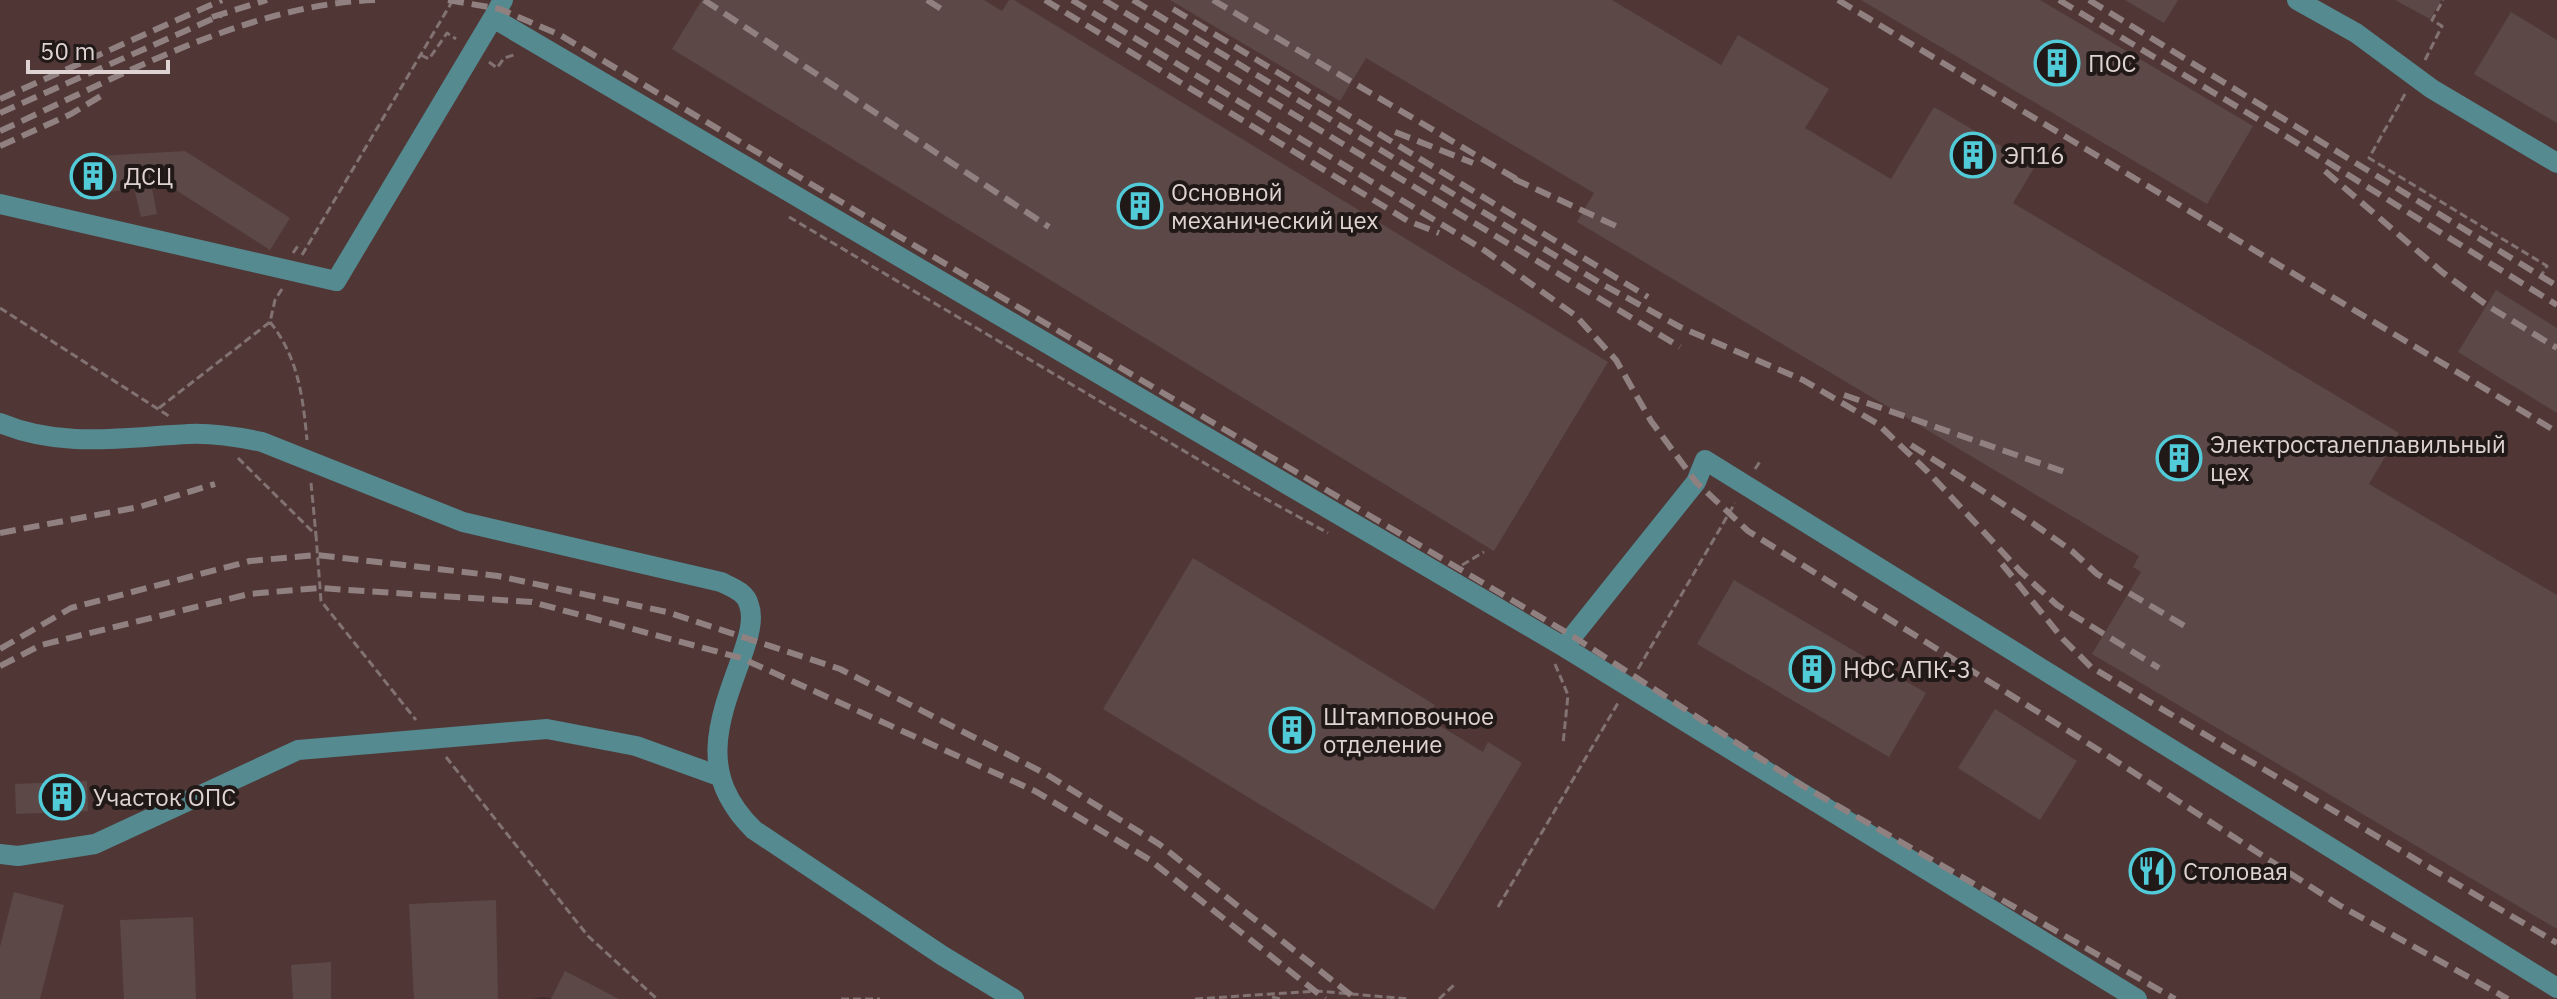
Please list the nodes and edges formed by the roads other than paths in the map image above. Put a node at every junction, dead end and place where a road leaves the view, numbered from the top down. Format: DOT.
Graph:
graph roads {
  1 [pos="2297,0"];
  2 [pos="498,9"];
  3 [pos="2557,163"];
  4 [pos="0,204"];
  5 [pos="0,423"];
  6 [pos="1564,647"];
  7 [pos="719,776"];
  8 [pos="0,854"];
  9 [pos="943,956"];
  10 [pos="2557,988"];
  11 [pos="990,999"];
  12 [pos="1014,999"];
  13 [pos="2137,999"];
  1 -- 3 [label="lane"];
  2 -- 4 [label="lane"];
  2 -- 6 [label="lane"];
  5 -- 7 [label="lane"];
  6 -- 10 [label="lane"];
  6 -- 13 [label="lane"];
  7 -- 8 [label="lane"];
  7 -- 9 [label="lane"];
  9 -- 11 [label="lane"];
  9 -- 12 [label="lane"];
}
